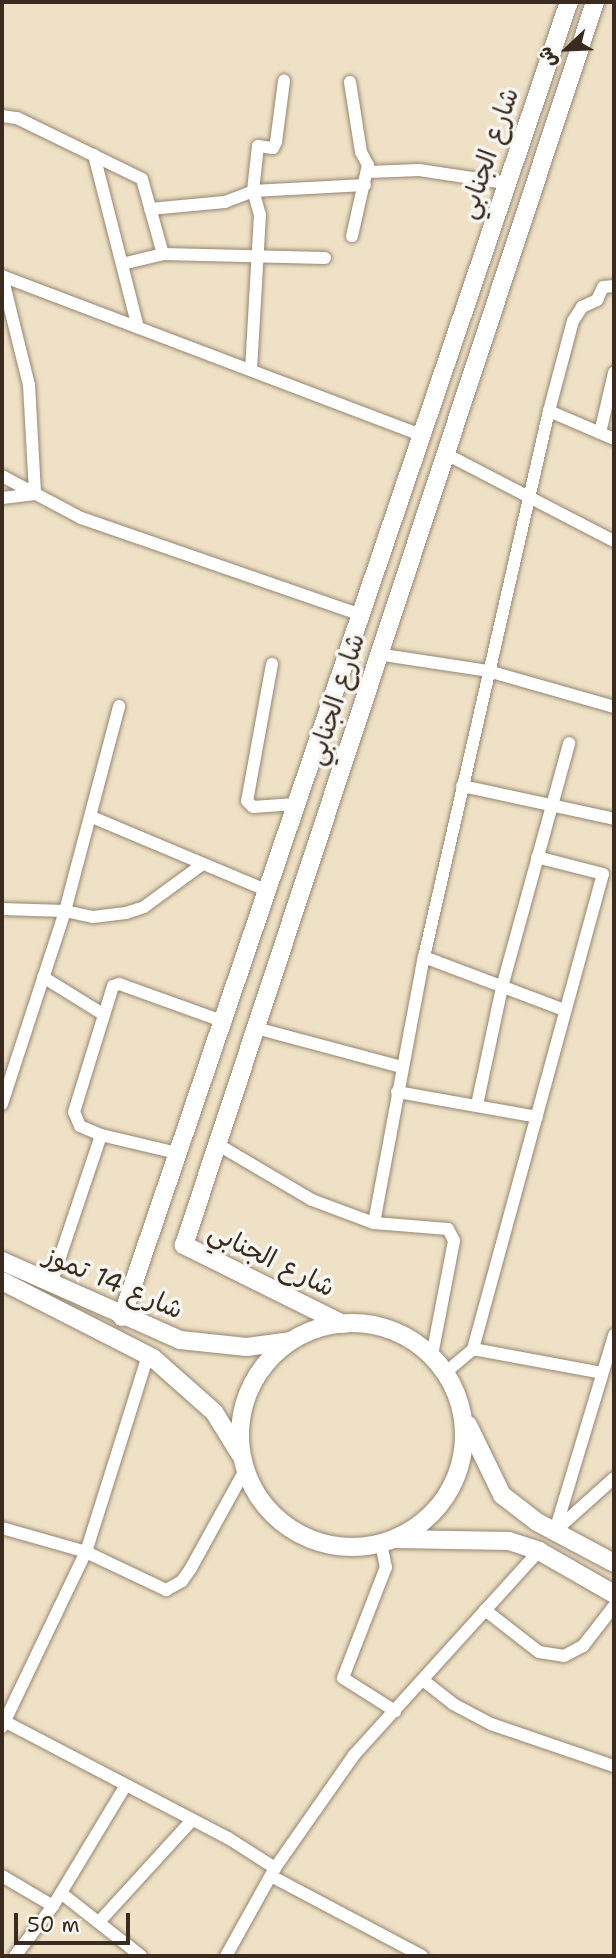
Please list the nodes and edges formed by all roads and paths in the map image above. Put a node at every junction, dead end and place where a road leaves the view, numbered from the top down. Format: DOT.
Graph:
graph roads {
  1 [pos="569,2"];
  2 [pos="595,2"];
  3 [pos="284,81"];
  4 [pos="350,82"];
  5 [pos="2,116"];
  6 [pos="94,155"];
  7 [pos="366,178"];
  8 [pos="505,183"];
  9 [pos="253,191"];
  10 [pos="150,209"];
  11 [pos="352,236"];
  12 [pos="163,254"];
  13 [pos="257,255"];
  14 [pos="325,258"];
  15 [pos="122,264"];
  16 [pos="2,276"];
  17 [pos="614,286"];
  18 [pos="138,327"];
  19 [pos="251,370"];
  20 [pos="614,373"];
  21 [pos="548,411"];
  22 [pos="600,433"];
  23 [pos="420,435"];
  24 [pos="614,439"];
  25 [pos="446,454"];
  26 [pos="2,476"];
  27 [pos="35,494"];
  28 [pos="2,498"];
  29 [pos="527,499"];
  30 [pos="614,541"];
  31 [pos="359,614"];
  32 [pos="377,654"];
  33 [pos="272,664"];
  34 [pos="488,671"];
  35 [pos="119,706"];
  36 [pos="614,707"];
  37 [pos="569,743"];
  38 [pos="462,786"];
  39 [pos="295,804"];
  40 [pos="554,808"];
  41 [pos="92,817"];
  42 [pos="614,819"];
  43 [pos="537,857"];
  44 [pos="200,866"];
  45 [pos="266,890"];
  46 [pos="2,908"];
  47 [pos="65,911"];
  48 [pos="424,957"];
  49 [pos="43,977"];
  50 [pos="502,987"];
  51 [pos="564,1010"];
  52 [pos="103,1014"];
  53 [pos="222,1021"];
  54 [pos="256,1028"];
  55 [pos="402,1067"];
  56 [pos="397,1092"];
  57 [pos="2,1104"];
  58 [pos="477,1105"];
  59 [pos="537,1117"];
  60 [pos="101,1135"];
  61 [pos="217,1144"];
  62 [pos="177,1153"];
  63 [pos="374,1223"];
  64 [pos="2,1261"];
  65 [pos="2,1281"];
  66 [pos="51,1284"];
  67 [pos="122,1317"];
  68 [pos="343,1324"];
  69 [pos="614,1335"];
  70 [pos="290,1341"];
  71 [pos="473,1349"];
  72 [pos="148,1354"];
  73 [pos="432,1355"];
  74 [pos="446,1372"];
  75 [pos="603,1373"];
  76 [pos="462,1412"];
  77 [pos="243,1463"];
  78 [pos="614,1478"];
  79 [pos="2,1528"];
  80 [pos="555,1531"];
  81 [pos="389,1541"];
  82 [pos="539,1551"];
  83 [pos="86,1552"];
  84 [pos="614,1563"];
  85 [pos="614,1594"];
  86 [pos="614,1606"];
  87 [pos="485,1610"];
  88 [pos="424,1681"];
  89 [pos="395,1711"];
  90 [pos="3,1723"];
  91 [pos="614,1766"];
  92 [pos="125,1785"];
  93 [pos="192,1820"];
  94 [pos="273,1872"];
  95 [pos="2,1876"];
  96 [pos="61,1893"];
  97 [pos="53,1906"];
  98 [pos="99,1922"];
  99 [pos="15,1956"];
  100 [pos="141,1956"];
  101 [pos="226,1956"];
  102 [pos="422,1956"];
  1 -- 8 [label="street, شارع الجنابي"];
  2 -- 25 [label="street, شارع الجنابي"];
  3 -- 9 [label="street"];
  4 -- 7 [label="street"];
  5 -- 6 [label="street"];
  6 -- 10 [label="street"];
  6 -- 15 [label="street"];
  7 -- 8 [label="street"];
  7 -- 9 [label="street"];
  7 -- 11 [label="street"];
  8 -- 23 [label="street, شارع الجنابي"];
  9 -- 10 [label="street"];
  9 -- 13 [label="street"];
  10 -- 12 [label="street"];
  12 -- 13 [label="street"];
  12 -- 15 [label="street"];
  13 -- 14 [label="street"];
  13 -- 19 [label="street"];
  15 -- 18 [label="street"];
  16 -- 18 [label="street"];
  16 -- 27 [label="street"];
  17 -- 21 [label="street"];
  18 -- 19 [label="street"];
  19 -- 23 [label="street"];
  20 -- 22 [label="street"];
  21 -- 22 [label="street"];
  21 -- 29 [label="street"];
  22 -- 24 [label="street"];
  23 -- 31 [label="street, شارع الجنابي"];
  25 -- 29 [label="street"];
  25 -- 32 [label="street, شارع الجنابي"];
  26 -- 27 [label="street"];
  27 -- 28 [label="street"];
  27 -- 31 [label="street"];
  29 -- 30 [label="street"];
  29 -- 34 [label="street"];
  31 -- 39 [label="street, شارع الجنابي"];
  32 -- 34 [label="street"];
  32 -- 54 [label="street, شارع الجنابي"];
  33 -- 39 [label="street"];
  34 -- 36 [label="street"];
  34 -- 38 [label="street"];
  35 -- 41 [label="street"];
  37 -- 40 [label="street"];
  38 -- 40 [label="street"];
  38 -- 48 [label="street"];
  39 -- 45 [label="street, شارع الجنابي"];
  40 -- 42 [label="street"];
  40 -- 43 [label="street"];
  41 -- 44 [label="street"];
  41 -- 47 [label="street"];
  43 -- 50 [label="street"];
  43 -- 51 [label="street"];
  44 -- 45 [label="street"];
  44 -- 47 [label="street"];
  45 -- 53 [label="street, شارع الجنابي"];
  46 -- 47 [label="street"];
  47 -- 49 [label="street"];
  48 -- 50 [label="street"];
  48 -- 55 [label="street"];
  49 -- 52 [label="street"];
  49 -- 57 [label="street"];
  50 -- 51 [label="street"];
  50 -- 58 [label="street"];
  51 -- 59 [label="street"];
  52 -- 53 [label="street"];
  52 -- 60 [label="street"];
  53 -- 62 [label="street, شارع الجنابي"];
  54 -- 55 [label="street"];
  54 -- 61 [label="street, شارع الجنابي"];
  55 -- 56 [label="street"];
  56 -- 58 [label="street"];
  56 -- 63 [label="street"];
  58 -- 59 [label="street"];
  59 -- 71 [label="street"];
  60 -- 62 [label="street"];
  60 -- 66 [label="street"];
  61 -- 63 [label="street"];
  61 -- 68 [label="street, شارع الجنابي"];
  62 -- 67 [label="street, شارع الجنابي"];
  63 -- 73 [label="street"];
  64 -- 66 [label="street, شارع 14 تموز"];
  65 -- 72 [label="street, شارع 14 تموز"];
  66 -- 67 [label="street, شارع 14 تموز"];
  67 -- 70 [label="street, شارع 14 تموز"];
  68 -- 70 [label="street"];
  68 -- 73 [label="street"];
  69 -- 75 [label="street"];
  70 -- 77 [label="street"];
  71 -- 74 [label="street"];
  71 -- 75 [label="street"];
  72 -- 77 [label="street, شارع 14 تموز"];
  72 -- 83 [label="street"];
  73 -- 74 [label="street"];
  74 -- 76 [label="street"];
  75 -- 80 [label="street"];
  76 -- 80 [label="street"];
  76 -- 81 [label="street"];
  77 -- 81 [label="street"];
  77 -- 83 [label="street"];
  78 -- 80 [label="street"];
  79 -- 83 [label="street"];
  80 -- 84 [label="street"];
  81 -- 82 [label="street"];
  81 -- 89 [label="street"];
  82 -- 85 [label="street"];
  82 -- 87 [label="street"];
  83 -- 90 [label="street"];
  86 -- 87 [label="street"];
  87 -- 88 [label="street"];
  88 -- 89 [label="street"];
  88 -- 91 [label="street"];
  89 -- 94 [label="street"];
  90 -- 92 [label="street"];
  92 -- 93 [label="street"];
  92 -- 96 [label="street"];
  93 -- 94 [label="street"];
  93 -- 98 [label="street"];
  94 -- 101 [label="street"];
  94 -- 102 [label="street"];
  95 -- 97 [label="street"];
  96 -- 97 [label="street"];
  96 -- 98 [label="street"];
  97 -- 99 [label="street"];
  98 -- 100 [label="street"];
}
